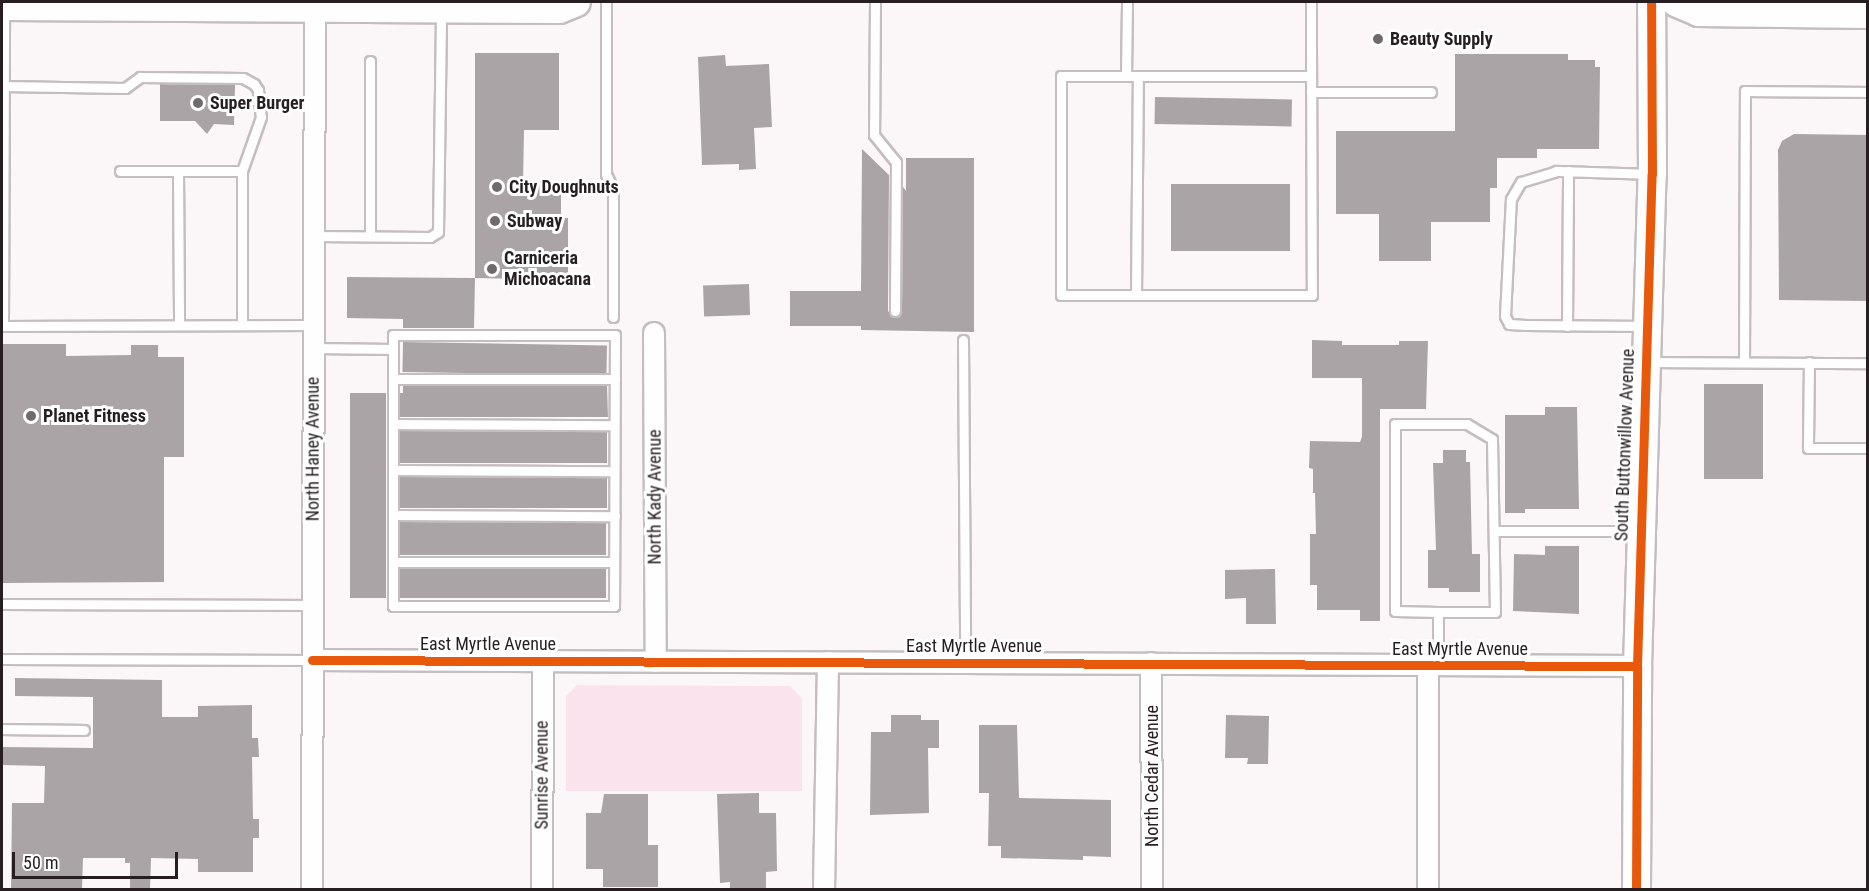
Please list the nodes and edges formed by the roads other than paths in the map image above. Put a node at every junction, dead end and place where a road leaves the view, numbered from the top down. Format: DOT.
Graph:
graph roads {
  1 [pos="576,2"];
  2 [pos="606,2"];
  3 [pos="875,2"];
  4 [pos="1127,2"];
  5 [pos="1311,2"];
  6 [pos="1651,2"];
  7 [pos="1675,2"];
  8 [pos="3,4"];
  9 [pos="315,5"];
  10 [pos="441,10"];
  11 [pos="1868,14"];
  12 [pos="370,61"];
  13 [pos="1126,76"];
  14 [pos="1138,76"];
  15 [pos="1311,76"];
  16 [pos="3,86"];
  17 [pos="1311,92"];
  18 [pos="1431,92"];
  19 [pos="1868,92"];
  20 [pos="120,171"];
  21 [pos="178,171"];
  22 [pos="242,171"];
  23 [pos="1568,171"];
  24 [pos="1652,174"];
  25 [pos="313,236"];
  26 [pos="370,236"];
  27 [pos="1136,296"];
  28 [pos="895,311"];
  29 [pos="613,317"];
  30 [pos="242,324"];
  31 [pos="179,325"];
  32 [pos="313,325"];
  33 [pos="2,326"];
  34 [pos="1567,326"];
  35 [pos="1646,326"];
  36 [pos="654,333"];
  37 [pos="963,340"];
  38 [pos="313,348"];
  39 [pos="393,349"];
  40 [pos="1644,362"];
  41 [pos="1744,362"];
  42 [pos="1809,362"];
  43 [pos="1868,363"];
  44 [pos="393,379"];
  45 [pos="615,379"];
  46 [pos="393,424"];
  47 [pos="614,425"];
  48 [pos="1868,448"];
  49 [pos="393,470"];
  50 [pos="614,471"];
  51 [pos="393,515"];
  52 [pos="615,516"];
  53 [pos="1494,531"];
  54 [pos="1639,531"];
  55 [pos="393,562"];
  56 [pos="614,562"];
  57 [pos="2,604"];
  58 [pos="312,605"];
  59 [pos="1438,612"];
  60 [pos="2,659"];
  61 [pos="312,660"];
  62 [pos="543,661"];
  63 [pos="656,662"];
  64 [pos="828,662"];
  65 [pos="965,662"];
  66 [pos="1151,663"];
  67 [pos="1433,666"];
  68 [pos="1637,666"];
  69 [pos="2,729"];
  70 [pos="84,730"];
  71 [pos="312,890"];
  72 [pos="542,890"];
  73 [pos="824,890"];
  74 [pos="1152,890"];
  75 [pos="1428,890"];
  76 [pos="1636,890"];
  1 -- 10 [label="street"];
  2 -- 29 [label="lane"];
  3 -- 28 [label="lane"];
  4 -- 13 [label="lane"];
  5 -- 15 [label="lane"];
  6 -- 24 [label="street, South Buttonwillow Avenue"];
  7 -- 11 [label="street"];
  8 -- 9 [label="street"];
  8 -- 16 [label="lane"];
  9 -- 10 [label="street"];
  9 -- 25 [label="street, North Haney Avenue"];
  10 -- 26 [label="lane"];
  12 -- 26 [label="lane"];
  13 -- 14 [label="lane"];
  13 -- 27 [label="lane"];
  14 -- 15 [label="lane"];
  14 -- 27 [label="lane"];
  15 -- 17 [label="lane"];
  16 -- 22 [label="lane"];
  16 -- 33 [label="lane"];
  17 -- 18 [label="lane"];
  17 -- 27 [label="lane"];
  19 -- 41 [label="lane"];
  20 -- 21 [label="lane"];
  21 -- 22 [label="lane"];
  21 -- 31 [label="lane"];
  22 -- 30 [label="lane"];
  23 -- 24 [label="lane"];
  23 -- 34 [label="lane"];
  23 -- 34 [label="lane"];
  24 -- 35 [label="street, South Buttonwillow Avenue"];
  25 -- 26 [label="lane"];
  25 -- 32 [label="street, North Haney Avenue"];
  30 -- 31 [label="lane"];
  30 -- 32 [label="lane"];
  31 -- 33 [label="lane"];
  32 -- 38 [label="street, North Haney Avenue"];
  34 -- 35 [label="lane"];
  35 -- 40 [label="street, South Buttonwillow Avenue"];
  36 -- 63 [label="street, North Kady Avenue"];
  37 -- 65 [label="lane"];
  38 -- 39 [label="lane"];
  38 -- 58 [label="street, North Haney Avenue"];
  39 -- 44 [label="lane"];
  39 -- 45 [label="lane"];
  40 -- 41 [label="lane"];
  40 -- 54 [label="street, South Buttonwillow Avenue"];
  41 -- 42 [label="lane"];
  42 -- 43 [label="lane"];
  42 -- 48 [label="lane"];
  44 -- 45 [label="lane"];
  44 -- 46 [label="lane"];
  45 -- 47 [label="lane"];
  46 -- 47 [label="lane"];
  46 -- 49 [label="lane"];
  47 -- 50 [label="lane"];
  49 -- 50 [label="lane"];
  49 -- 51 [label="lane"];
  50 -- 52 [label="lane"];
  51 -- 52 [label="lane"];
  51 -- 55 [label="lane"];
  52 -- 56 [label="lane"];
  53 -- 54 [label="lane"];
  53 -- 59 [label="lane"];
  53 -- 59 [label="lane"];
  54 -- 68 [label="street, South Buttonwillow Avenue"];
  55 -- 56 [label="lane"];
  55 -- 56 [label="lane"];
  57 -- 58 [label="lane"];
  58 -- 61 [label="street, North Haney Avenue"];
  59 -- 67 [label="lane"];
  60 -- 61 [label="lane"];
  61 -- 62 [label="street, East Myrtle Avenue"];
  61 -- 71 [label="street, North Haney Avenue"];
  62 -- 63 [label="street, East Myrtle Avenue"];
  62 -- 72 [label="street, Sunrise Avenue"];
  63 -- 64 [label="street, East Myrtle Avenue"];
  64 -- 65 [label="street, East Myrtle Avenue"];
  64 -- 73 [label="street"];
  65 -- 66 [label="street, East Myrtle Avenue"];
  66 -- 67 [label="street, East Myrtle Avenue"];
  66 -- 74 [label="street, North Cedar Avenue"];
  67 -- 68 [label="street, East Myrtle Avenue"];
  67 -- 75 [label="street"];
  68 -- 76 [label="street, South Buttonwillow Avenue"];
  69 -- 70 [label="lane"];
}
